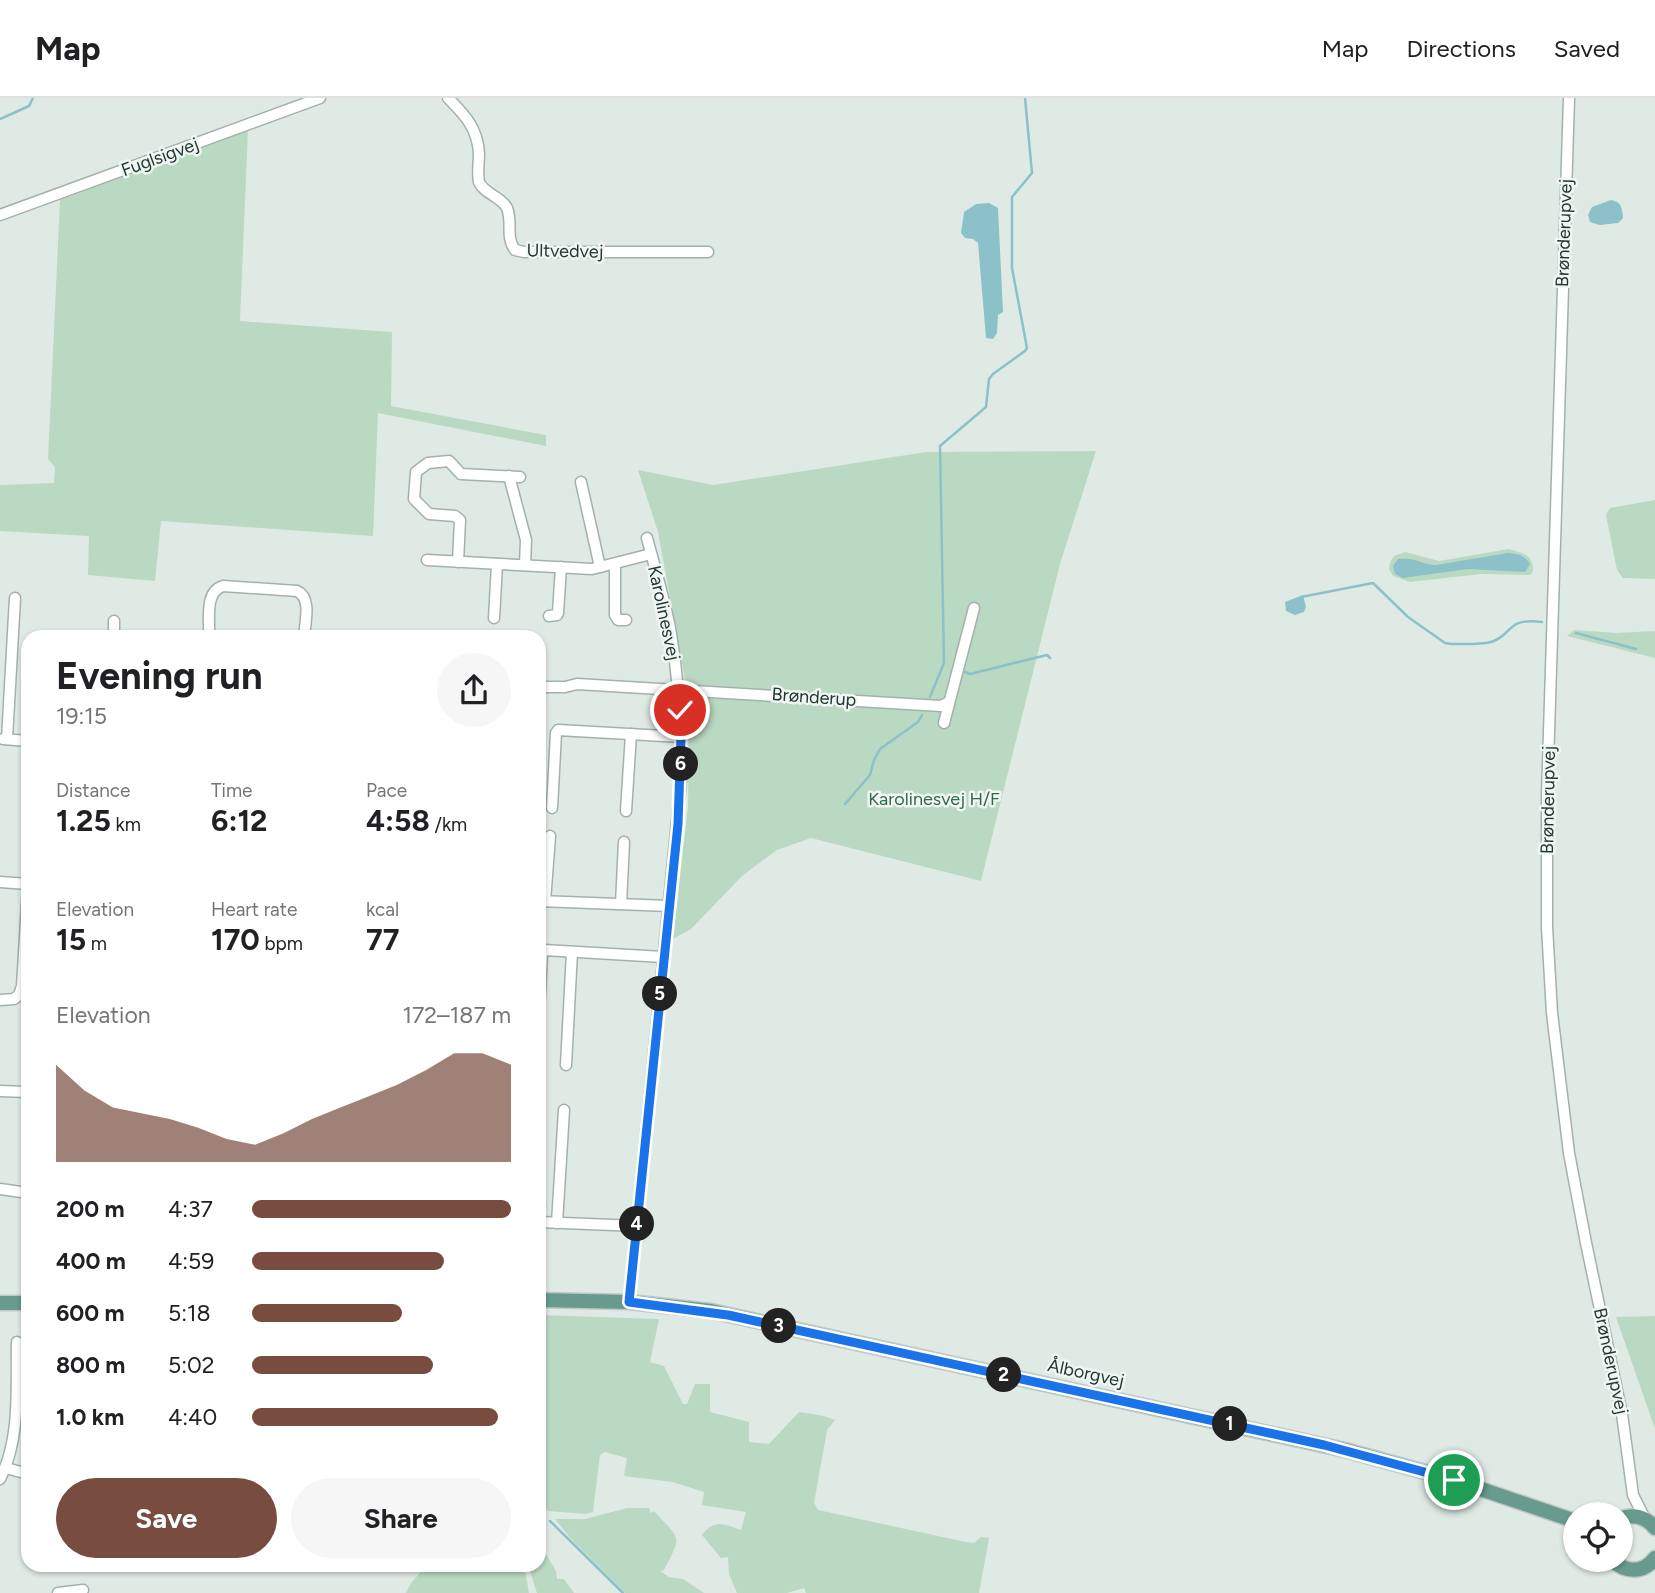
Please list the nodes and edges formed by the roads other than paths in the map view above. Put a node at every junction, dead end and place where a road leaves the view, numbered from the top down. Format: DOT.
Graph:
graph roads {
  1 [pos="320,98"];
  2 [pos="448,98"];
  3 [pos="1569,98"];
  4 [pos="0,215"];
  5 [pos="708,252"];
  6 [pos="582,482"];
  7 [pos="647,538"];
  8 [pos="651,554"];
  9 [pos="427,560"];
  10 [pos="458,562"];
  11 [pos="497,564"];
  12 [pos="615,564"];
  13 [pos="525,565"];
  14 [pos="561,567"];
  15 [pos="600,567"];
  16 [pos="15,598"];
  17 [pos="974,608"];
  18 [pos="549,615"];
  19 [pos="494,618"];
  20 [pos="626,620"];
  21 [pos="114,621"];
  22 [pos="114,630"];
  23 [pos="209,630"];
  24 [pos="304,630"];
  25 [pos="546,687"];
  26 [pos="678,689"];
  27 [pos="949,702"];
  28 [pos="944,723"];
  29 [pos="631,734"];
  30 [pos="681,737"];
  31 [pos="3,739"];
  32 [pos="21,740"];
  33 [pos="552,808"];
  34 [pos="626,811"];
  35 [pos="550,836"];
  36 [pos="624,842"];
  37 [pos="546,868"];
  38 [pos="0,882"];
  39 [pos="21,885"];
  40 [pos="546,901"];
  41 [pos="621,905"];
  42 [pos="669,906"];
  43 [pos="546,952"];
  44 [pos="572,952"];
  45 [pos="663,957"];
  46 [pos="21,988"];
  47 [pos="0,1000"];
  48 [pos="566,1065"];
  49 [pos="0,1091"];
  50 [pos="21,1092"];
  51 [pos="564,1110"];
  52 [pos="0,1189"];
  53 [pos="21,1192"];
  54 [pos="546,1222"];
  55 [pos="557,1223"];
  56 [pos="637,1226"];
  57 [pos="546,1300"];
  58 [pos="629,1302"];
  59 [pos="21,1303"];
  60 [pos="0,1304"];
  61 [pos="17,1342"];
  62 [pos="6,1468"];
  63 [pos="21,1472"];
  64 [pos="0,1479"];
  65 [pos="1633,1495"];
  66 [pos="1630,1502"];
  67 [pos="1563,1517"];
  68 [pos="1650,1523"];
  69 [pos="1654,1560"];
  70 [pos="1633,1570"];
  71 [pos="83,1590"];
  72 [pos="58,1593"];
  1 -- 4 [label="street, Fuglsigvej"];
  2 -- 5 [label="street, Ultvedvej"];
  3 -- 65 [label="street, Brønderupvej"];
  6 -- 15 [label="street"];
  7 -- 8 [label="street, Karolinesvej"];
  8 -- 12 [label="street"];
  8 -- 26 [label="street, Karolinesvej"];
  9 -- 10 [label="street"];
  10 -- 11 [label="street"];
  10 -- 13 [label="street"];
  11 -- 13 [label="street"];
  11 -- 19 [label="street"];
  12 -- 15 [label="street"];
  12 -- 20 [label="street"];
  13 -- 14 [label="street"];
  14 -- 15 [label="street"];
  14 -- 18 [label="street"];
  16 -- 31 [label="street"];
  17 -- 27 [label="street"];
  21 -- 22 [label="street"];
  23 -- 24 [label="street"];
  25 -- 26 [label="street, Karolinesvej"];
  26 -- 27 [label="street, Brønderup"];
  26 -- 30 [label="street, Karolinesvej"];
  27 -- 28 [label="street"];
  29 -- 30 [label="street"];
  29 -- 33 [label="street"];
  29 -- 34 [label="street"];
  30 -- 42 [label="street, Karolinesvej"];
  31 -- 32 [label="street"];
  35 -- 37 [label="street"];
  36 -- 41 [label="street"];
  38 -- 39 [label="street"];
  40 -- 41 [label="street"];
  41 -- 42 [label="street"];
  42 -- 45 [label="street, Karolinesvej"];
  43 -- 44 [label="street"];
  44 -- 45 [label="street"];
  44 -- 48 [label="street"];
  45 -- 56 [label="street, Karolinesvej"];
  46 -- 47 [label="street"];
  49 -- 50 [label="street"];
  51 -- 55 [label="street"];
  52 -- 53 [label="street"];
  54 -- 55 [label="street"];
  55 -- 56 [label="street"];
  56 -- 58 [label="street, Karolinesvej"];
  57 -- 58 [label="main road, Ålborgvej"];
  58 -- 67 [label="main road, Ålborgvej"];
  59 -- 60 [label="main road"];
  61 -- 62 [label="street"];
  62 -- 63 [label="street"];
  62 -- 64 [label="street"];
  65 -- 66 [label="street, Brønderupvej"];
  65 -- 68 [label="street, Brønderupvej"];
  69 -- 70 [label="main road"];
  71 -- 72 [label="street"];
}
